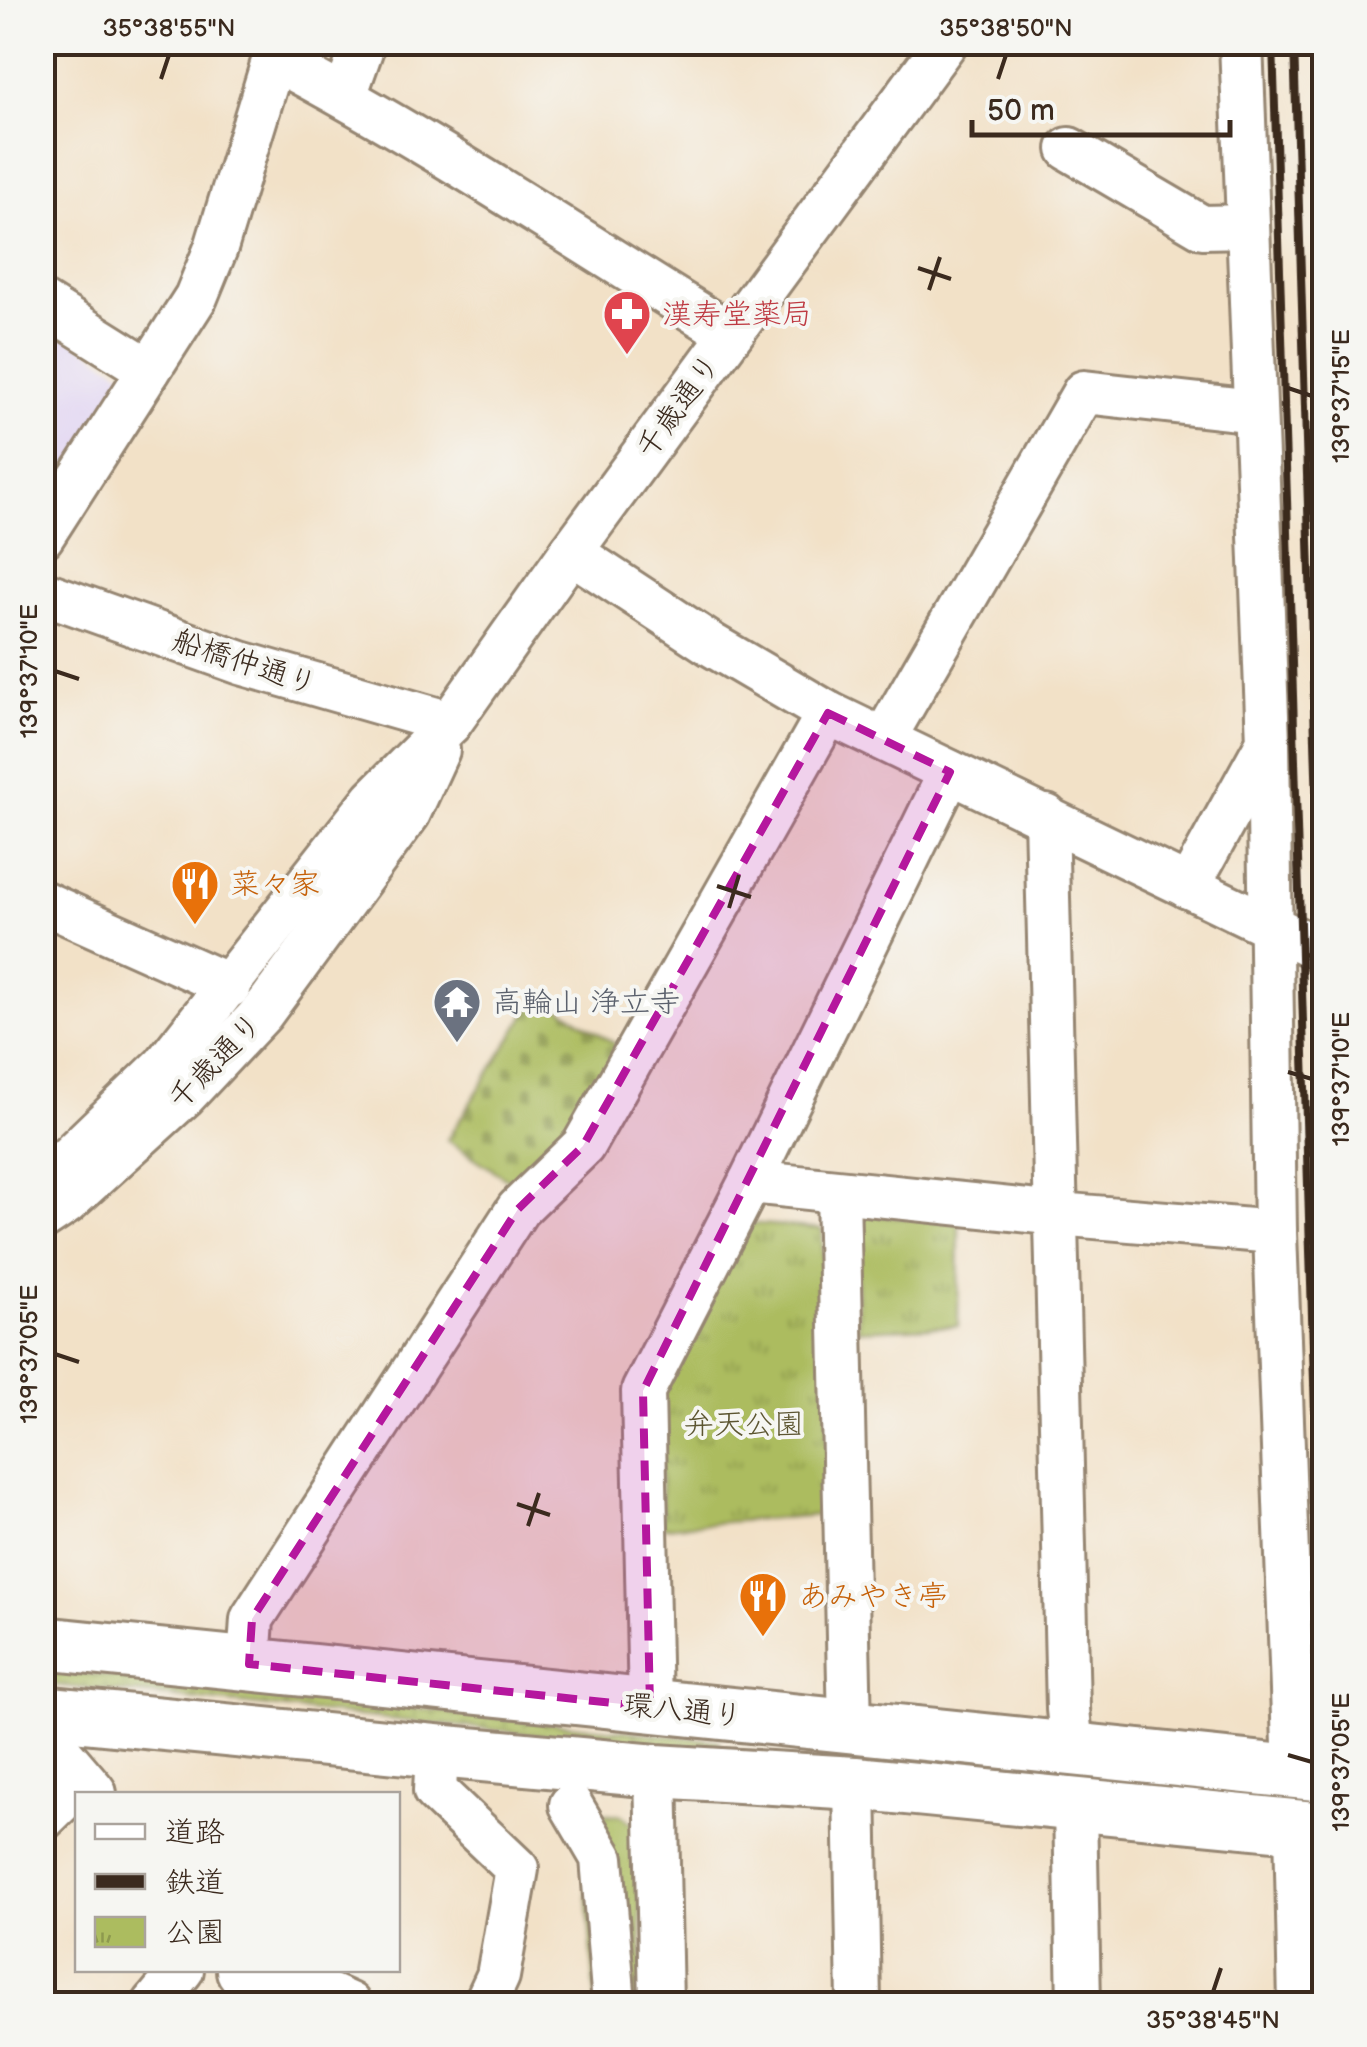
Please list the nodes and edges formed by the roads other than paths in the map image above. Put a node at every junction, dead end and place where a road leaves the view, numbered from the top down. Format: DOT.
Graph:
graph roads {
  1 [pos="364,42"];
  2 [pos="946,42"];
  3 [pos="1242,42"];
  4 [pos="277,51"];
  5 [pos="345,96"];
  6 [pos="1068,150"];
  7 [pos="1248,226"];
  8 [pos="42,303"];
  9 [pos="731,334"];
  10 [pos="149,370"];
  11 [pos="1255,411"];
  12 [pos="42,537"];
  13 [pos="571,552"];
  14 [pos="42,592"];
  15 [pos="828,713"];
  16 [pos="450,723"];
  17 [pos="884,739"];
  18 [pos="1268,742"];
  19 [pos="950,772"];
  20 [pos="1046,816"];
  21 [pos="1188,887"];
  22 [pos="42,902"];
  23 [pos="1268,924"];
  24 [pos="1324,952"];
  25 [pos="230,986"];
  26 [pos="42,1178"];
  27 [pos="750,1182"];
  28 [pos="838,1192"];
  29 [pos="1058,1214"];
  30 [pos="42,1220"];
  31 [pos="1276,1232"];
  32 [pos="42,1642"];
  33 [pos="249,1664"];
  34 [pos="650,1707"];
  35 [pos="42,1712"];
  36 [pos="850,1727"];
  37 [pos="42,1738"];
  38 [pos="1072,1749"];
  39 [pos="437,1751"];
  40 [pos="656,1771"];
  41 [pos="1310,1773"];
  42 [pos="855,1784"];
  43 [pos="85,1789"];
  44 [pos="75,1796"];
  45 [pos="571,1805"];
  46 [pos="1075,1807"];
  47 [pos="42,1820"];
  48 [pos="1310,1828"];
  49 [pos="180,1972"];
  50 [pos="245,1972"];
  51 [pos="263,1972"];
  52 [pos="154,2004"];
  53 [pos="273,2004"];
  54 [pos="350,2004"];
  55 [pos="485,2004"];
  56 [pos="614,2004"];
  57 [pos="661,2004"];
  58 [pos="859,2004"];
  59 [pos="1079,2004"];
  60 [pos="1300,2004"];
  1 -- 5 [label="street"];
  2 -- 9 [label="street, 千歳通り"];
  3 -- 7 [label="street"];
  4 -- 5 [label="street"];
  4 -- 10 [label="street"];
  5 -- 9 [label="street"];
  6 -- 7 [label="street"];
  7 -- 11 [label="street"];
  8 -- 10 [label="street"];
  9 -- 13 [label="street, 千歳通り"];
  10 -- 12 [label="street"];
  11 -- 17 [label="street"];
  11 -- 18 [label="street"];
  13 -- 15 [label="street"];
  13 -- 16 [label="street, 千歳通り"];
  14 -- 16 [label="street, 船橋仲通り"];
  15 -- 17 [label="street"];
  15 -- 33 [label="street"];
  16 -- 25 [label="street, 千歳通り"];
  16 -- 30 [label="street, 千歳通り"];
  17 -- 19 [label="street"];
  18 -- 21 [label="street"];
  18 -- 23 [label="street"];
  19 -- 20 [label="street"];
  19 -- 27 [label="street"];
  20 -- 21 [label="street"];
  20 -- 29 [label="street"];
  21 -- 23 [label="street"];
  22 -- 25 [label="street"];
  23 -- 24 [label="street"];
  23 -- 31 [label="street"];
  25 -- 26 [label="street, 千歳通り"];
  27 -- 28 [label="street"];
  27 -- 34 [label="street"];
  28 -- 29 [label="street"];
  28 -- 36 [label="street"];
  29 -- 31 [label="street"];
  29 -- 38 [label="street"];
  31 -- 41 [label="street"];
  32 -- 33 [label="main road, 環八通り"];
  33 -- 34 [label="main road, 環八通り"];
  34 -- 36 [label="main road, 環八通り"];
  35 -- 39 [label="main road, 環八通り"];
  36 -- 38 [label="main road, 環八通り"];
  37 -- 43 [label="main road"];
  38 -- 41 [label="main road, 環八通り"];
  39 -- 40 [label="main road, 環八通り"];
  39 -- 55 [label="street"];
  40 -- 42 [label="main road, 環八通り"];
  40 -- 57 [label="street"];
  42 -- 46 [label="main road, 環八通り"];
  42 -- 58 [label="street"];
  44 -- 47 [label="street"];
  45 -- 56 [label="street"];
  46 -- 48 [label="main road, 環八通り"];
  46 -- 59 [label="street"];
  48 -- 60 [label="street"];
  49 -- 52 [label="street"];
  50 -- 53 [label="main road"];
  51 -- 54 [label="street"];
}
